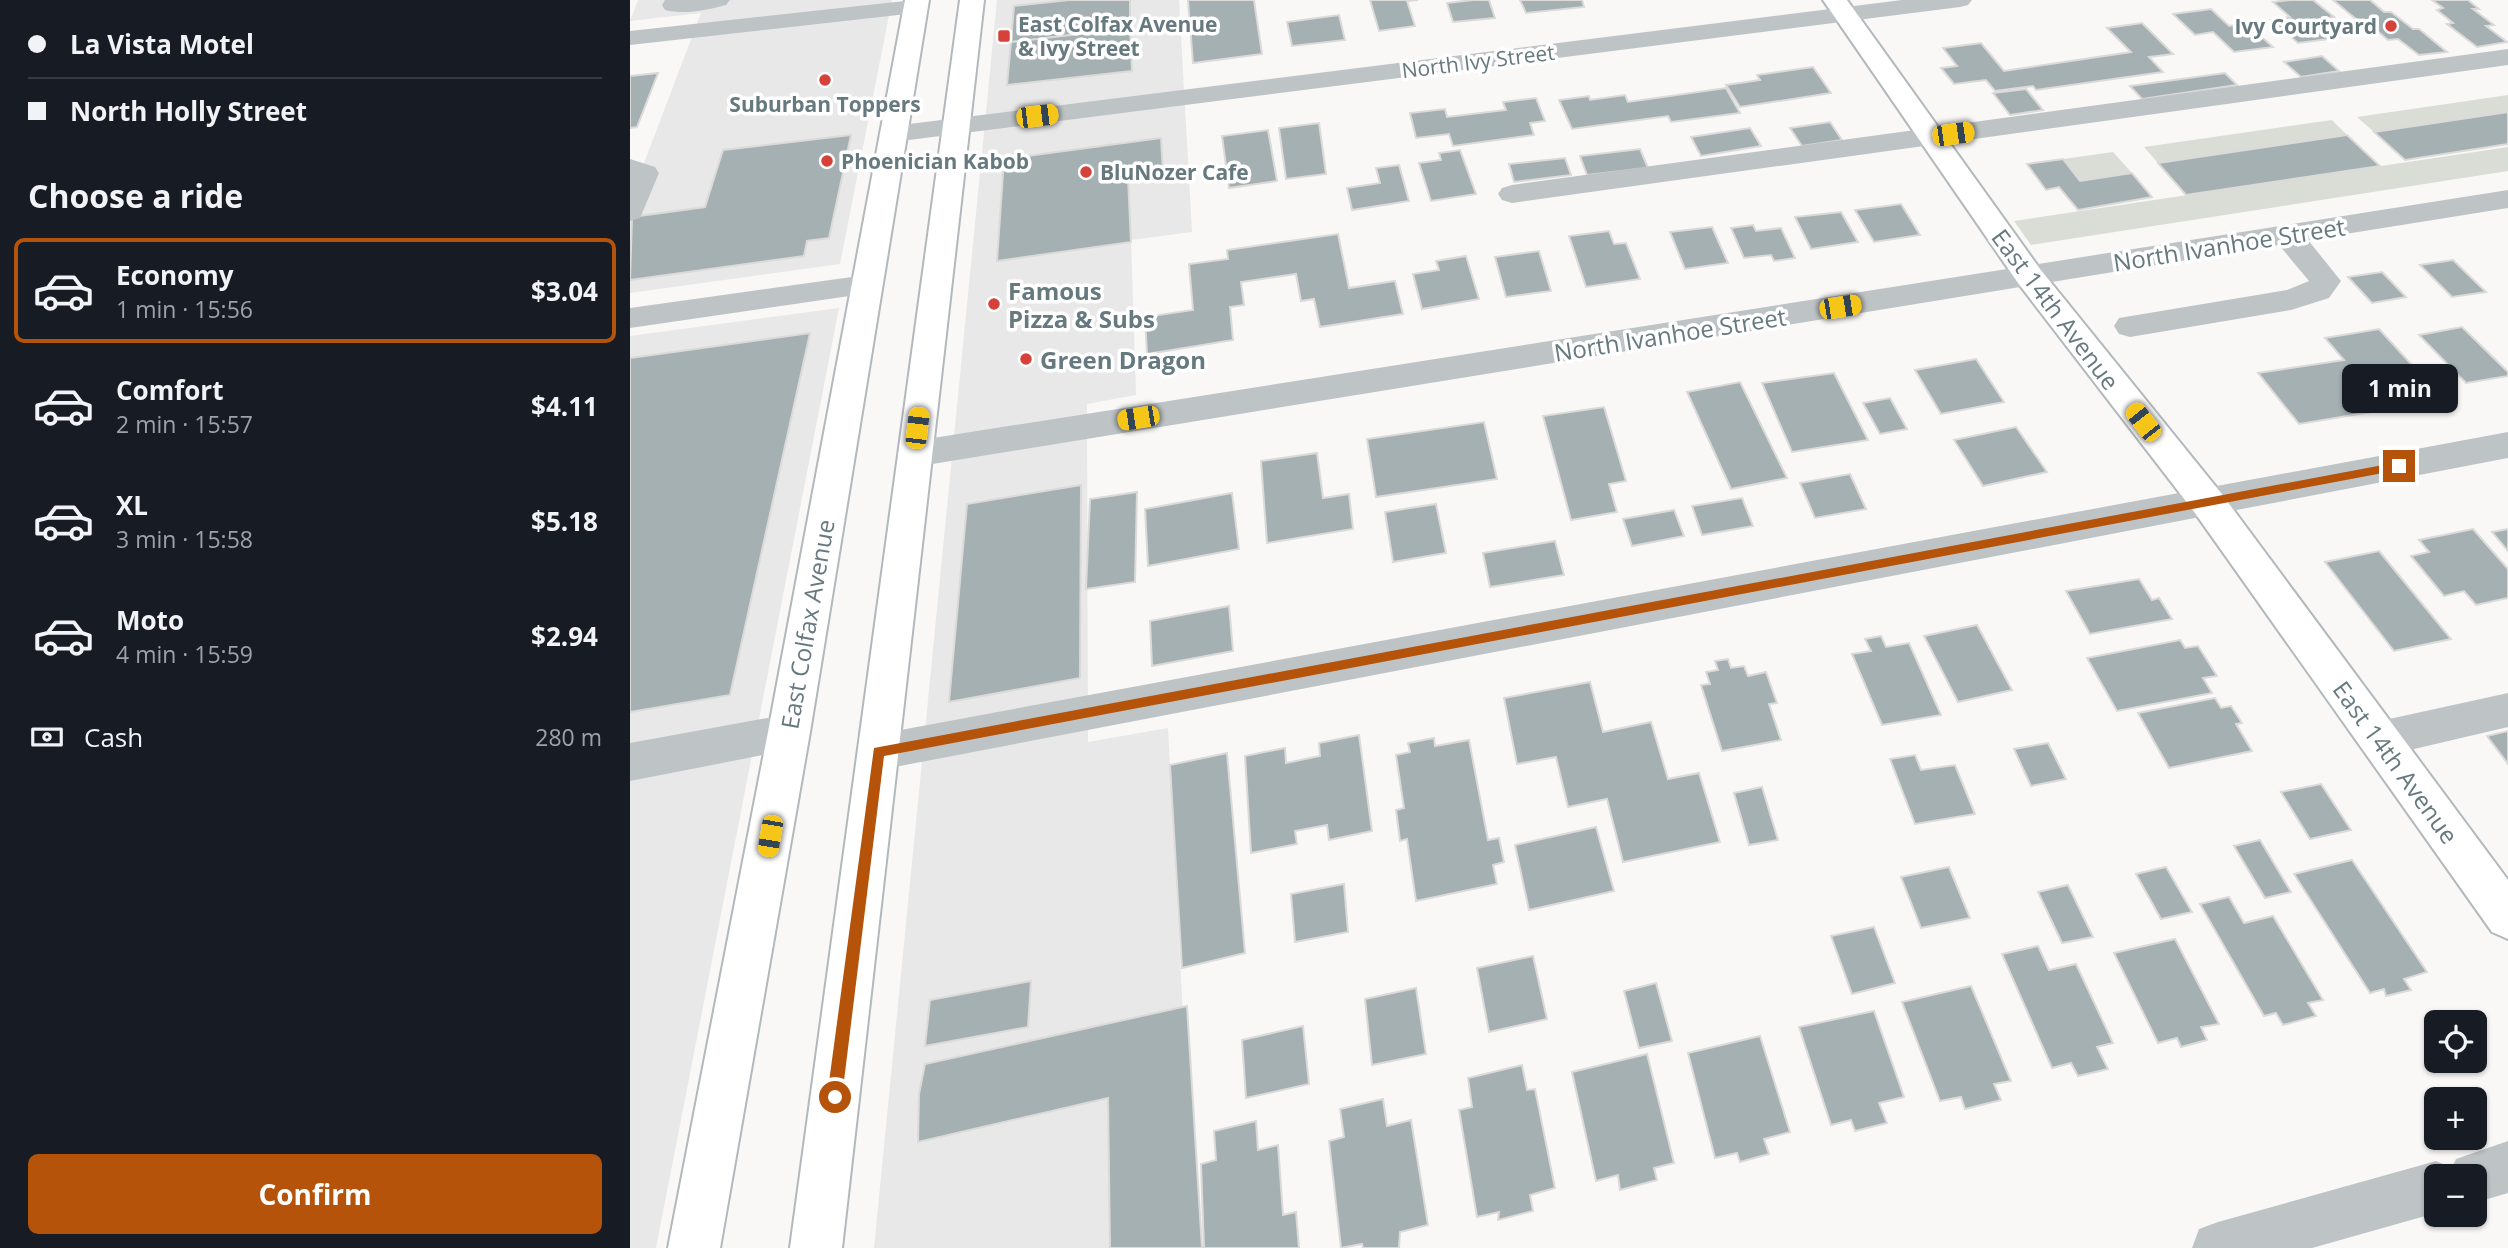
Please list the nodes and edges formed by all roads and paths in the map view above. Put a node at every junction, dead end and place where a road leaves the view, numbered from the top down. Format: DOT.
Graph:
graph roads {
  1 [pos="718,0"];
  2 [pos="972,0"];
  3 [pos="1960,0"];
  4 [pos="675,2"];
  5 [pos="916,4"];
  6 [pos="1840,7"];
  7 [pos="660,35"];
  8 [pos="630,38"];
  9 [pos="2508,57"];
  10 [pos="956,127"];
  11 [pos="894,134"];
  12 [pos="1931,137"];
  13 [pos="630,167"];
  14 [pos="1512,194"];
  15 [pos="2508,199"];
  16 [pos="630,212"];
  17 [pos="2287,235"];
  18 [pos="2029,276"];
  19 [pos="866,285"];
  20 [pos="630,318"];
  21 [pos="2130,326"];
  22 [pos="2508,445"];
  23 [pos="914,454"];
  24 [pos="2208,503"];
  25 [pos="2508,710"];
  26 [pos="789,732"];
  27 [pos="2379,738"];
  28 [pos="879,752"];
  29 [pos="630,762"];
  30 [pos="2508,917"];
  31 [pos="2508,1167"];
  32 [pos="2487,1173"];
  33 [pos="2424,1190"];
  34 [pos="694,1248"];
  35 [pos="816,1248"];
  36 [pos="2218,1248"];
  1 -- 4 [label="street"];
  2 -- 10 [label="main road"];
  3 -- 6 [label="street, North Ivy Street"];
  4 -- 7 [label="street"];
  5 -- 7 [label="street"];
  5 -- 11 [label="main road, East Colfax Avenue"];
  6 -- 10 [label="street, North Ivy Street"];
  6 -- 12 [label="main road, East 14th Avenue"];
  7 -- 8 [label="street"];
  9 -- 12 [label="street"];
  10 -- 11 [label="street, North Ivy Street"];
  10 -- 23 [label="main road"];
  11 -- 19 [label="main road, East Colfax Avenue"];
  12 -- 14 [label="street"];
  12 -- 18 [label="main road, East 14th Avenue"];
  13 -- 16 [label="street"];
  15 -- 17 [label="street, North Ivanhoe Street"];
  17 -- 18 [label="street, North Ivanhoe Street"];
  17 -- 21 [label="street"];
  18 -- 23 [label="street, North Ivanhoe Street"];
  18 -- 24 [label="main road, East 14th Avenue"];
  19 -- 20 [label="street"];
  19 -- 26 [label="main road, East Colfax Avenue"];
  22 -- 24 [label="street"];
  23 -- 28 [label="main road"];
  24 -- 27 [label="main road, East 14th Avenue"];
  24 -- 28 [label="street"];
  25 -- 27 [label="street"];
  26 -- 29 [label="street"];
  26 -- 34 [label="main road, East Colfax Avenue"];
  27 -- 30 [label="main road, East 14th Avenue"];
  28 -- 35 [label="main road"];
  31 -- 32 [label="street"];
  33 -- 36 [label="street"];
}
